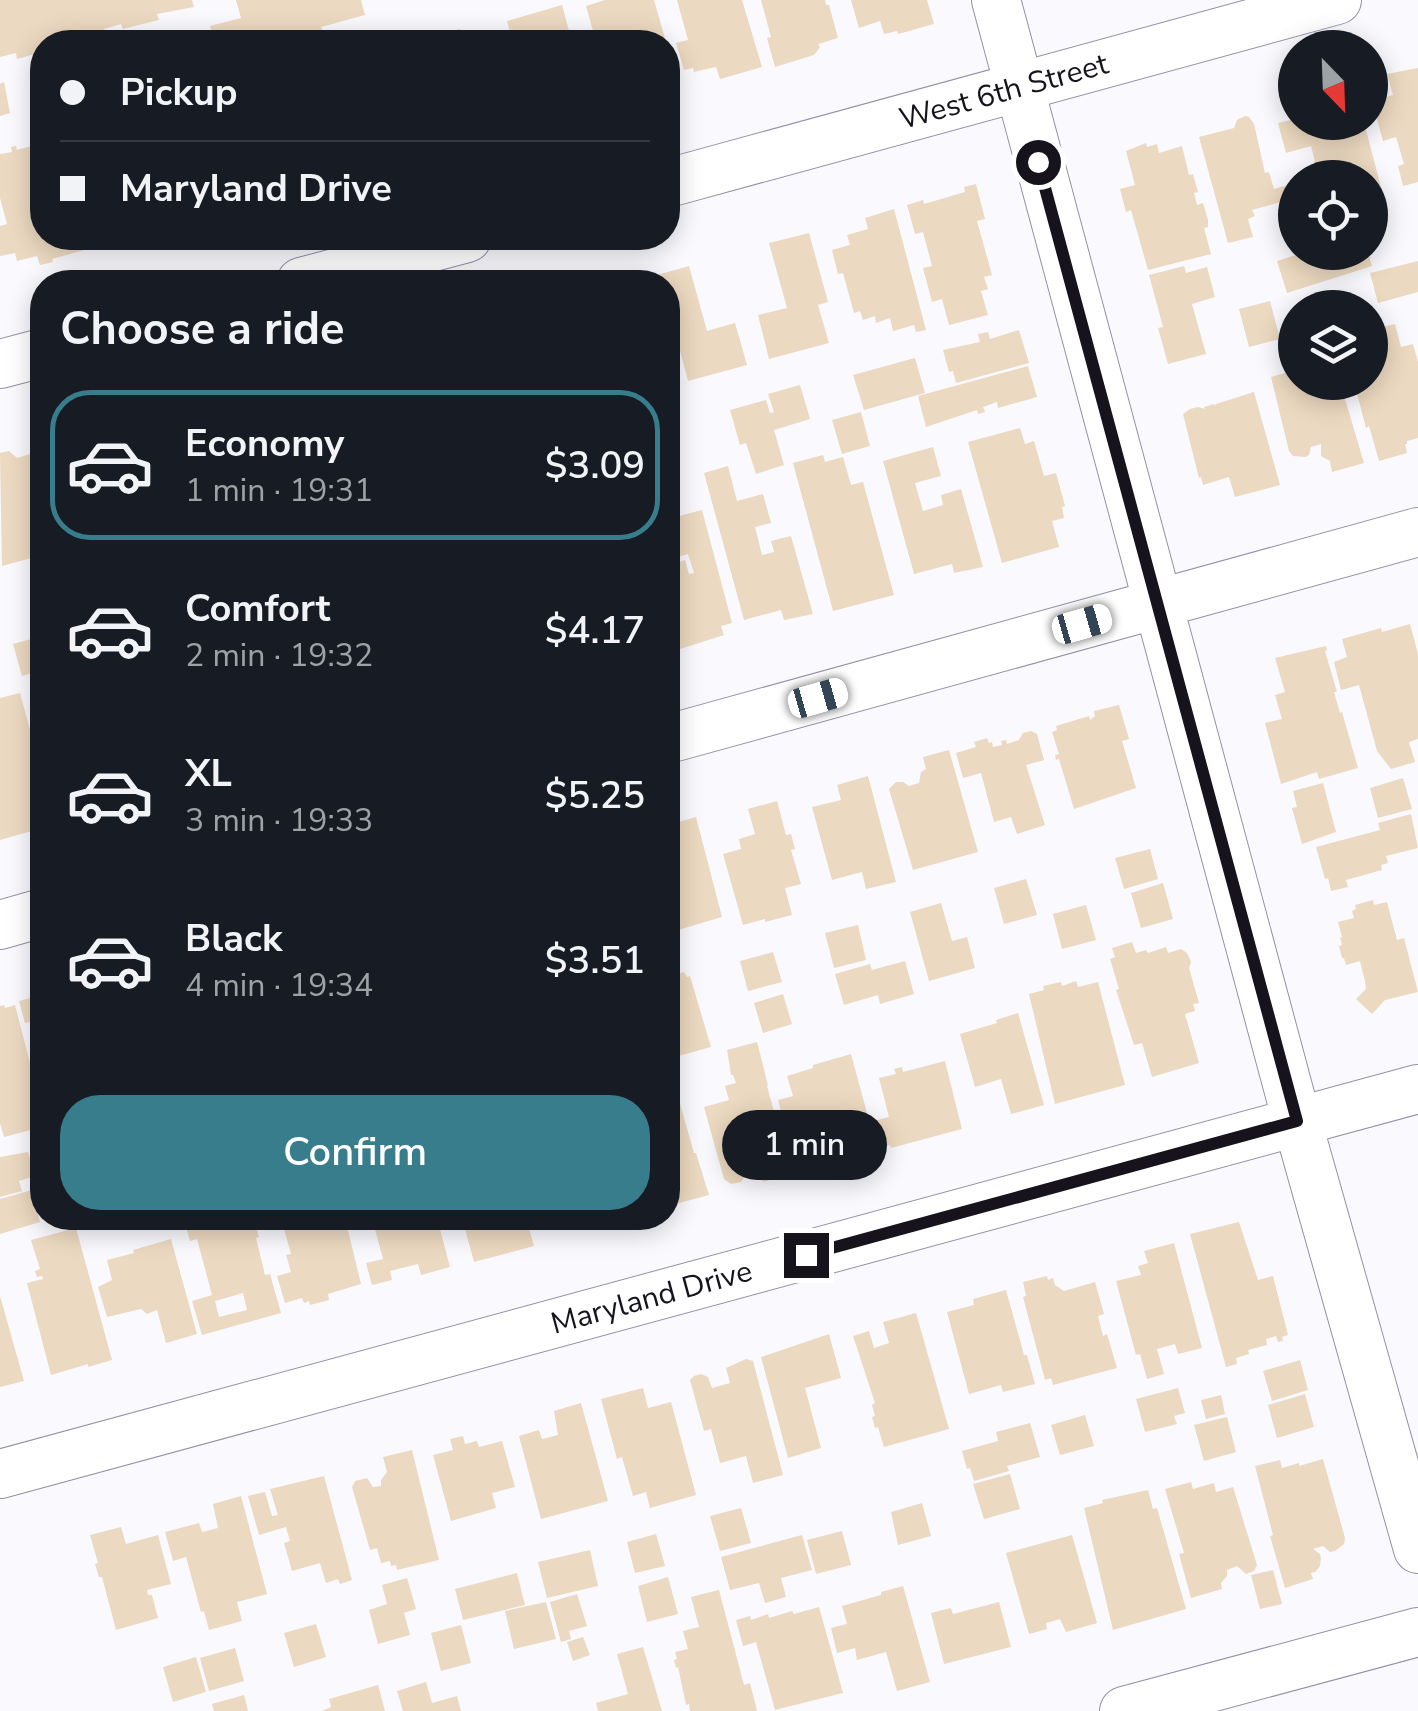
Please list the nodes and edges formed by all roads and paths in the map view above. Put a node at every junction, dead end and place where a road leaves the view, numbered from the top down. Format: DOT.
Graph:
graph roads {
  1 [pos="996,0"];
  2 [pos="1337,0"];
  3 [pos="1018,88"];
  4 [pos="680,180"];
  5 [pos="422,250"];
  6 [pos="346,270"];
  7 [pos="30,355"];
  8 [pos="0,364"];
  9 [pos="1418,532"];
  10 [pos="1158,603"];
  11 [pos="680,737"];
  12 [pos="30,916"];
  13 [pos="0,925"];
  14 [pos="1418,1088"];
  15 [pos="1297,1121"];
  16 [pos="0,1474"];
  17 [pos="1418,1549"];
  18 [pos="1418,1632"];
  19 [pos="1124,1711"];
  1 -- 3 [label="street"];
  2 -- 3 [label="street, West 6th Street"];
  3 -- 4 [label="street, West 6th Street"];
  3 -- 10 [label="street"];
  5 -- 6 [label="street"];
  7 -- 8 [label="street"];
  9 -- 10 [label="street"];
  10 -- 11 [label="street"];
  10 -- 15 [label="street"];
  12 -- 13 [label="street"];
  14 -- 15 [label="street, Maryland Drive"];
  15 -- 16 [label="street, Maryland Drive"];
  15 -- 17 [label="street"];
  18 -- 19 [label="street"];
}
